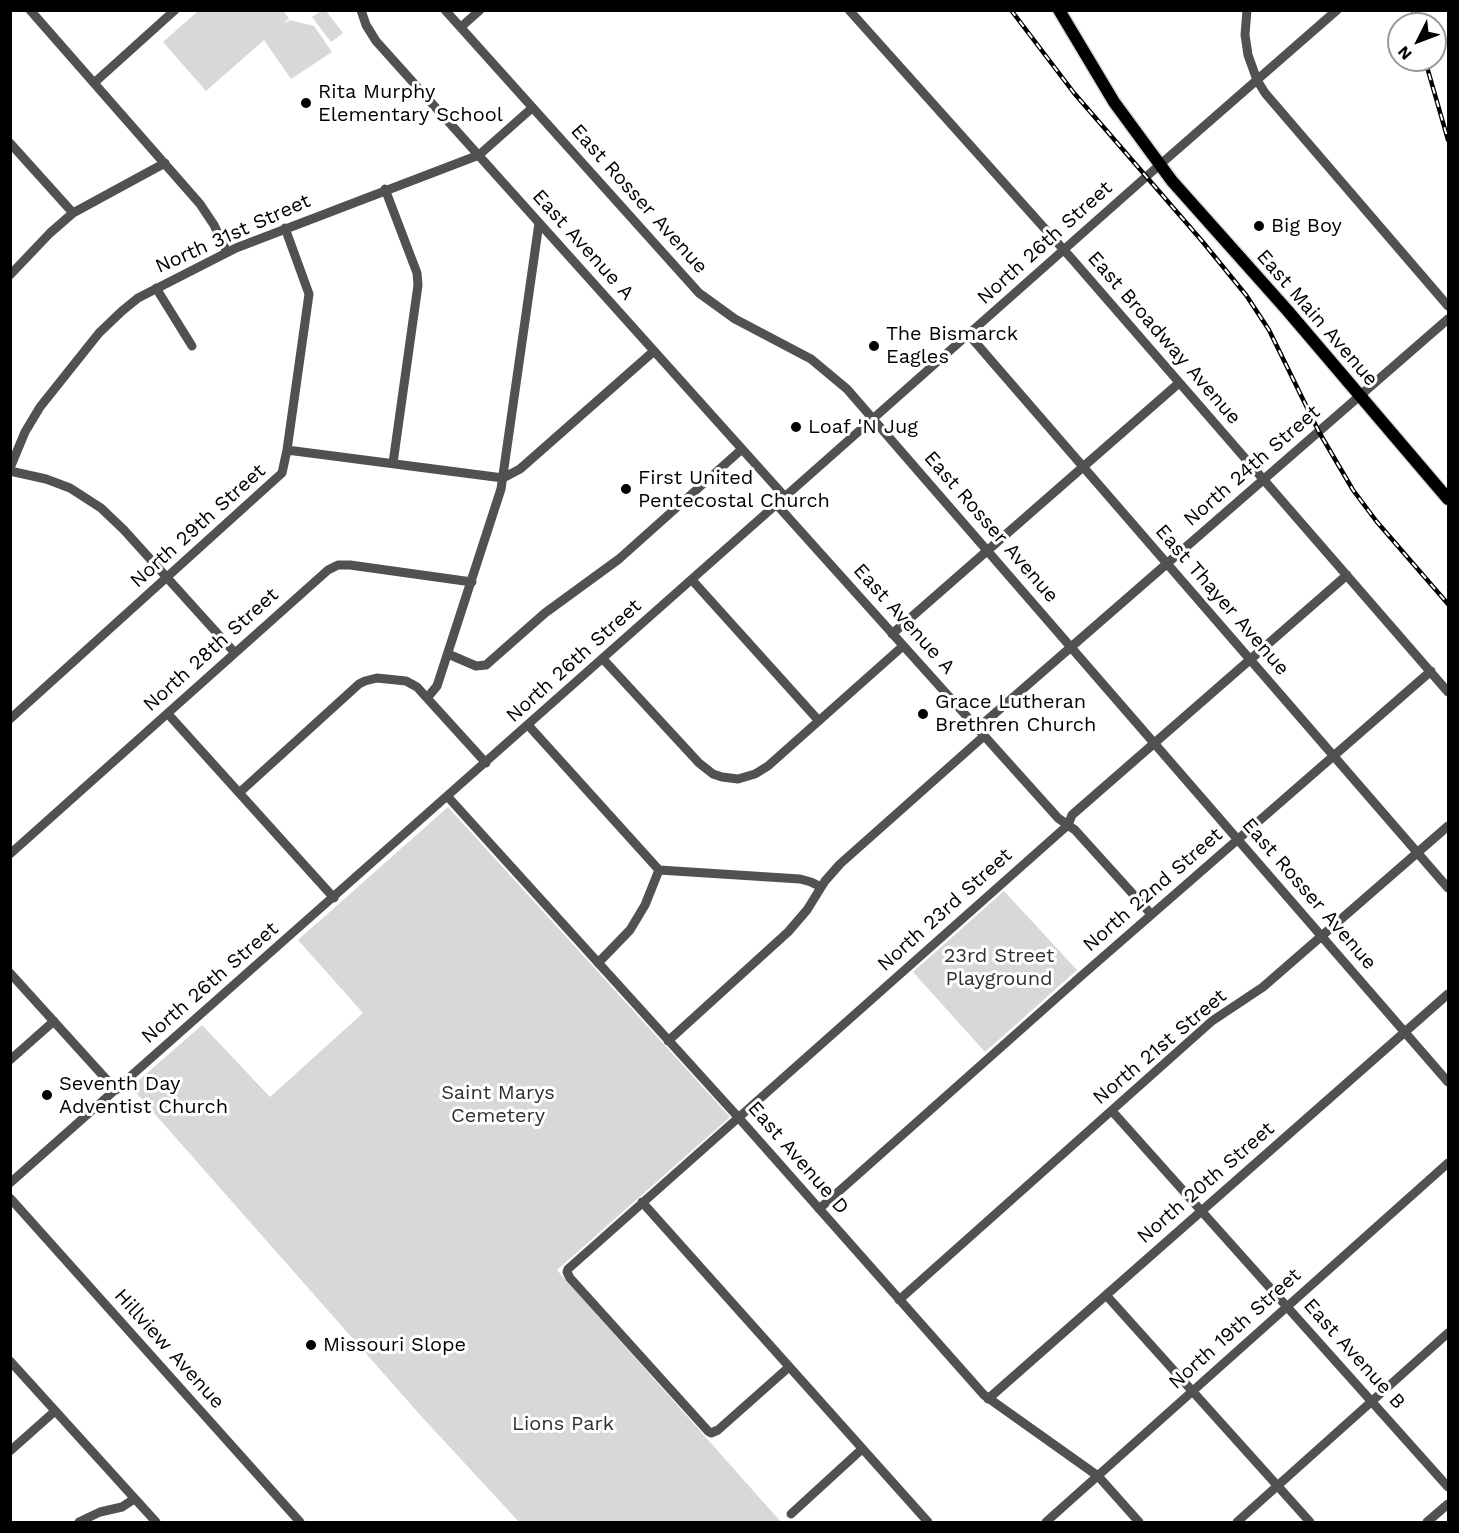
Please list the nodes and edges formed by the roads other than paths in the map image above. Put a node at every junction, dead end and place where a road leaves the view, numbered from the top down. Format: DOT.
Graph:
graph roads {
  1 [pos="30,10"];
  2 [pos="175,10"];
  3 [pos="361,10"];
  4 [pos="445,10"];
  5 [pos="480,10"];
  6 [pos="849,10"];
  7 [pos="1059,10"];
  8 [pos="1247,10"];
  9 [pos="1337,10"];
  10 [pos="460,27"];
  11 [pos="1257,80"];
  12 [pos="94,83"];
  13 [pos="532,108"];
  14 [pos="10,144"];
  15 [pos="479,155"];
  16 [pos="165,163"];
  17 [pos="1160,165"];
  18 [pos="385,189"];
  19 [pos="73,213"];
  20 [pos="539,223"];
  21 [pos="285,228"];
  22 [pos="1064,250"];
  23 [pos="227,252"];
  24 [pos="10,275"];
  25 [pos="156,288"];
  26 [pos="1449,306"];
  27 [pos="1449,319"];
  28 [pos="969,335"];
  29 [pos="192,346"];
  30 [pos="654,351"];
  31 [pos="1179,383"];
  32 [pos="1359,396"];
  33 [pos="874,419"];
  34 [pos="742,449"];
  35 [pos="287,450"];
  36 [pos="393,463"];
  37 [pos="1083,467"];
  38 [pos="10,469"];
  39 [pos="503,478"];
  40 [pos="1264,479"];
  41 [pos="786,498"];
  42 [pos="1449,499"];
  43 [pos="777,506"];
  44 [pos="988,550"];
  45 [pos="1167,563"];
  46 [pos="1347,575"];
  47 [pos="167,578"];
  48 [pos="692,580"];
  49 [pos="472,582"];
  50 [pos="892,634"];
  51 [pos="903,646"];
  52 [pos="1071,647"];
  53 [pos="235,653"];
  54 [pos="448,654"];
  55 [pos="603,659"];
  56 [pos="1251,659"];
  57 [pos="1431,671"];
  58 [pos="1449,692"];
  59 [pos="427,698"];
  60 [pos="168,714"];
  61 [pos="10,719"];
  62 [pos="819,721"];
  63 [pos="528,725"];
  64 [pos="981,732"];
  65 [pos="1155,743"];
  66 [pos="1334,756"];
  67 [pos="486,763"];
  68 [pos="239,793"];
  69 [pos="448,797"];
  70 [pos="1068,825"];
  71 [pos="1449,826"];
  72 [pos="1239,840"];
  73 [pos="1418,852"];
  74 [pos="10,854"];
  75 [pos="659,870"];
  76 [pos="820,887"];
  77 [pos="1449,888"];
  78 [pos="334,898"];
  79 [pos="1151,914"];
  80 [pos="1322,936"];
  81 [pos="598,963"];
  82 [pos="10,973"];
  83 [pos="1449,994"];
  84 [pos="54,1021"];
  85 [pos="1405,1032"];
  86 [pos="668,1041"];
  87 [pos="10,1060"];
  88 [pos="1449,1082"];
  89 [pos="116,1090"];
  90 [pos="1112,1111"];
  91 [pos="738,1118"];
  92 [pos="1449,1163"];
  93 [pos="10,1183"];
  94 [pos="10,1198"];
  95 [pos="642,1202"];
  96 [pos="819,1209"];
  97 [pos="1202,1211"];
  98 [pos="1106,1294"];
  99 [pos="899,1300"];
  100 [pos="1287,1306"];
  101 [pos="1449,1333"];
  102 [pos="10,1361"];
  103 [pos="789,1367"];
  104 [pos="1192,1391"];
  105 [pos="988,1399"];
  106 [pos="1372,1401"];
  107 [pos="55,1411"];
  108 [pos="862,1449"];
  109 [pos="10,1451"];
  110 [pos="1098,1476"];
  111 [pos="1277,1486"];
  112 [pos="1449,1487"];
  113 [pos="134,1499"];
  114 [pos="1449,1503"];
  115 [pos="791,1514"];
  116 [pos="79,1522"];
  117 [pos="156,1522"];
  118 [pos="300,1522"];
  119 [pos="928,1522"];
  120 [pos="1046,1522"];
  121 [pos="1139,1522"];
  122 [pos="1237,1522"];
  123 [pos="1310,1522"];
  124 [pos="1427,1522"];
  1 -- 12 [label="street"];
  2 -- 12 [label="street"];
  3 -- 15 [label="street, East Avenue A"];
  4 -- 10 [label="street, East Rosser Avenue"];
  5 -- 10 [label="street"];
  6 -- 22 [label="street, East Broadway Avenue"];
  7 -- 17 [label="main road, East Main Avenue"];
  8 -- 11 [label="street"];
  9 -- 11 [label="street, North 26th Street"];
  10 -- 13 [label="street, East Rosser Avenue"];
  11 -- 17 [label="street, North 26th Street"];
  11 -- 26 [label="street"];
  12 -- 16 [label="street"];
  13 -- 15 [label="street, North 31st Street"];
  13 -- 33 [label="street, East Rosser Avenue"];
  14 -- 19 [label="street"];
  15 -- 18 [label="street, North 31st Street"];
  15 -- 20 [label="street, East Avenue A"];
  16 -- 19 [label="street"];
  16 -- 23 [label="street"];
  17 -- 22 [label="street, North 26th Street"];
  17 -- 32 [label="main road, East Main Avenue"];
  18 -- 21 [label="street, North 31st Street"];
  18 -- 36 [label="street"];
  19 -- 24 [label="street"];
  20 -- 30 [label="street, East Avenue A"];
  20 -- 39 [label="street"];
  21 -- 23 [label="street, North 31st Street"];
  21 -- 35 [label="street, North 29th Street"];
  22 -- 28 [label="street, North 26th Street"];
  22 -- 31 [label="street, East Broadway Avenue"];
  23 -- 25 [label="street, North 31st Street"];
  25 -- 29 [label="street"];
  25 -- 38 [label="street, North 31st Street"];
  27 -- 32 [label="street, North 24th Street"];
  28 -- 33 [label="street, North 26th Street"];
  28 -- 37 [label="street, East Thayer Avenue"];
  30 -- 34 [label="street, East Avenue A"];
  30 -- 39 [label="street"];
  31 -- 37 [label="street"];
  31 -- 40 [label="street, East Broadway Avenue"];
  32 -- 40 [label="street, North 24th Street"];
  32 -- 42 [label="main road, East Main Avenue"];
  33 -- 41 [label="street, North 26th Street"];
  33 -- 44 [label="street, East Rosser Avenue"];
  34 -- 41 [label="street, East Avenue A"];
  34 -- 54 [label="street"];
  35 -- 36 [label="street"];
  35 -- 47 [label="street, North 29th Street"];
  36 -- 39 [label="street"];
  37 -- 44 [label="street"];
  37 -- 45 [label="street, East Thayer Avenue"];
  38 -- 47 [label="street"];
  39 -- 49 [label="street"];
  40 -- 45 [label="street, North 24th Street"];
  40 -- 46 [label="street, East Broadway Avenue"];
  41 -- 43 [label="street, North 26th Street"];
  43 -- 48 [label="street, North 26th Street"];
  43 -- 50 [label="street, East Avenue A"];
  44 -- 50 [label="street"];
  44 -- 52 [label="street, East Rosser Avenue"];
  45 -- 52 [label="street, North 24th Street"];
  45 -- 56 [label="street, East Thayer Avenue"];
  46 -- 56 [label="street, North 23rd Street"];
  46 -- 57 [label="street, East Broadway Avenue"];
  47 -- 53 [label="street"];
  47 -- 61 [label="street, North 29th Street"];
  48 -- 55 [label="street, North 26th Street"];
  48 -- 62 [label="street"];
  49 -- 53 [label="street, North 28th Street"];
  49 -- 54 [label="street"];
  50 -- 51 [label="street, East Avenue A"];
  51 -- 62 [label="street"];
  51 -- 64 [label="street, East Avenue A"];
  52 -- 64 [label="street, North 24th Street"];
  52 -- 65 [label="street, East Rosser Avenue"];
  53 -- 60 [label="street, North 28th Street"];
  54 -- 59 [label="street"];
  55 -- 62 [label="street"];
  55 -- 63 [label="street, North 26th Street"];
  56 -- 65 [label="street, North 23rd Street"];
  56 -- 66 [label="street, East Thayer Avenue"];
  57 -- 58 [label="street, East Broadway Avenue"];
  57 -- 66 [label="street, North 22nd Street"];
  59 -- 67 [label="street"];
  59 -- 68 [label="street"];
  60 -- 68 [label="street"];
  60 -- 74 [label="street, North 28th Street"];
  63 -- 67 [label="street, North 26th Street"];
  63 -- 75 [label="street"];
  64 -- 70 [label="street, East Avenue A"];
  64 -- 76 [label="street, North 24th Street"];
  65 -- 70 [label="street, North 23rd Street"];
  65 -- 72 [label="street, East Rosser Avenue"];
  66 -- 72 [label="street, North 22nd Street"];
  66 -- 73 [label="street, East Thayer Avenue"];
  67 -- 69 [label="street, North 26th Street"];
  68 -- 78 [label="street"];
  69 -- 78 [label="street, North 26th Street"];
  69 -- 81 [label="street, East Avenue D"];
  70 -- 79 [label="street, East Avenue A"];
  70 -- 91 [label="street, North 23rd Street"];
  71 -- 73 [label="street, North 21st Street"];
  72 -- 79 [label="street, North 22nd Street"];
  72 -- 80 [label="street, East Rosser Avenue"];
  73 -- 77 [label="street, East Thayer Avenue"];
  73 -- 80 [label="street, North 21st Street"];
  75 -- 76 [label="street"];
  75 -- 81 [label="street"];
  76 -- 86 [label="street, North 24th Street"];
  78 -- 89 [label="street, North 26th Street"];
  79 -- 96 [label="street, North 22nd Street"];
  80 -- 85 [label="street, East Rosser Avenue"];
  80 -- 90 [label="street, North 21st Street"];
  81 -- 86 [label="street, East Avenue D"];
  82 -- 84 [label="street"];
  83 -- 85 [label="street, North 20th Street"];
  84 -- 87 [label="street"];
  84 -- 89 [label="street"];
  85 -- 88 [label="street, East Rosser Avenue"];
  85 -- 97 [label="street, North 20th Street"];
  86 -- 91 [label="street, East Avenue D"];
  89 -- 93 [label="street, North 26th Street"];
  90 -- 97 [label="street, East Avenue B"];
  90 -- 99 [label="street, North 21st Street"];
  91 -- 95 [label="street, North 23rd Street"];
  91 -- 96 [label="street, East Avenue D"];
  92 -- 100 [label="street, North 19th Street"];
  94 -- 118 [label="street, Hillview Avenue"];
  95 -- 103 [label="street"];
  95 -- 103 [label="street, North 23rd Street"];
  96 -- 99 [label="street, East Avenue D"];
  97 -- 98 [label="street, North 20th Street"];
  97 -- 100 [label="street, East Avenue B"];
  98 -- 104 [label="street"];
  98 -- 105 [label="street, North 20th Street"];
  99 -- 105 [label="street, East Avenue D"];
  100 -- 104 [label="street, North 19th Street"];
  100 -- 106 [label="street, East Avenue B"];
  101 -- 106 [label="street"];
  102 -- 107 [label="street"];
  103 -- 108 [label="street"];
  104 -- 110 [label="street, North 19th Street"];
  104 -- 111 [label="street"];
  105 -- 110 [label="street, East Avenue D"];
  106 -- 111 [label="street"];
  106 -- 112 [label="street, East Avenue B"];
  107 -- 109 [label="street"];
  107 -- 113 [label="street"];
  108 -- 115 [label="street"];
  108 -- 119 [label="street"];
  110 -- 120 [label="street, North 19th Street"];
  110 -- 121 [label="street, East Avenue D"];
  111 -- 122 [label="street"];
  111 -- 123 [label="street"];
  113 -- 116 [label="street"];
  113 -- 117 [label="street"];
  114 -- 124 [label="street"];
}
